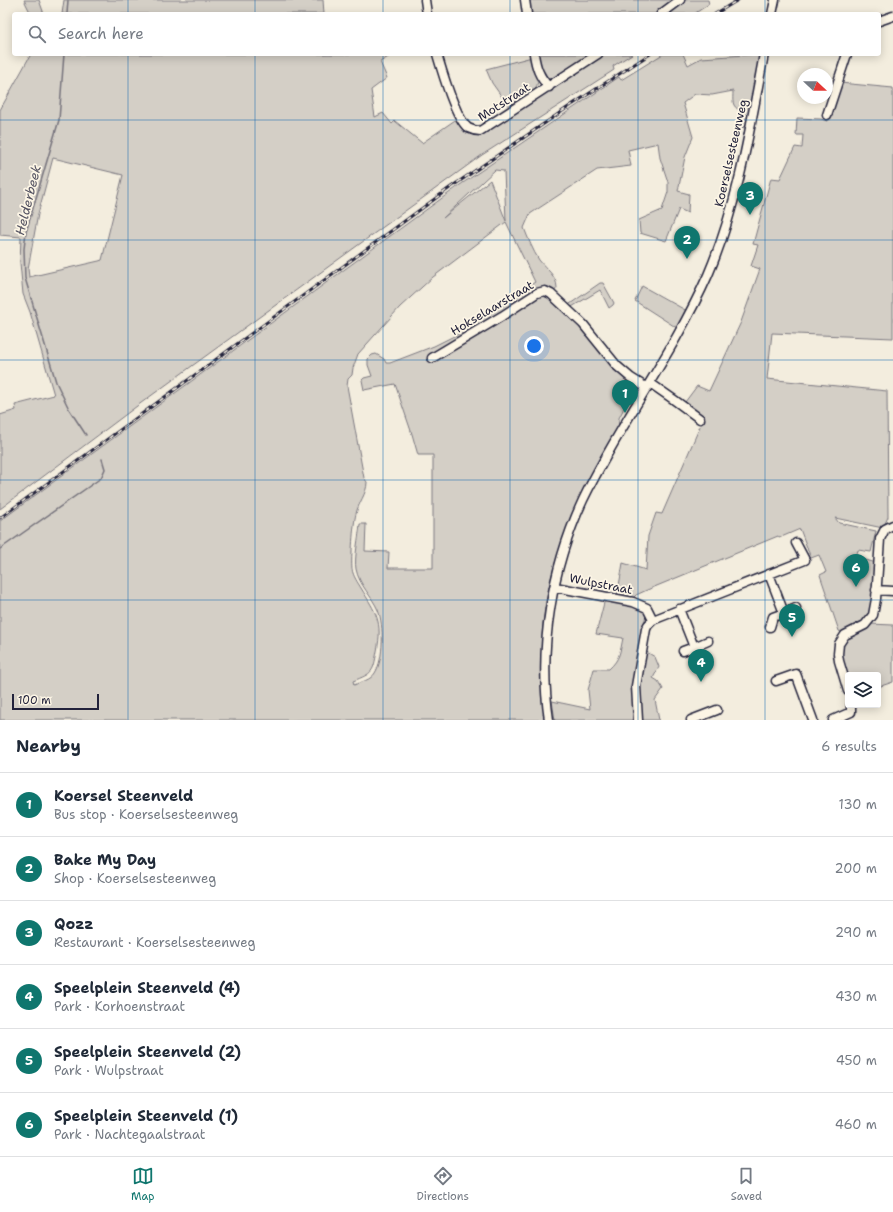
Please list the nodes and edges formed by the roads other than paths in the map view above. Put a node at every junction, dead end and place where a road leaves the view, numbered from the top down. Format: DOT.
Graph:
graph roads {
  1 [pos="425,0"];
  2 [pos="525,0"];
  3 [pos="680,0"];
  4 [pos="775,0"];
  5 [pos="427,12"];
  6 [pos="527,12"];
  7 [pos="664,12"];
  8 [pos="772,12"];
  9 [pos="893,16"];
  10 [pos="881,19"];
  11 [pos="438,56"];
  12 [pos="534,56"];
  13 [pos="595,56"];
  14 [pos="764,56"];
  15 [pos="846,56"];
  16 [pos="549,87"];
  17 [pos="827,115"];
  18 [pos="432,358"];
  19 [pos="648,386"];
  20 [pos="700,419"];
  21 [pos="893,525"];
  22 [pos="796,543"];
  23 [pos="770,574"];
  24 [pos="555,587"];
  25 [pos="876,590"];
  26 [pos="893,591"];
  27 [pos="796,608"];
  28 [pos="679,609"];
  29 [pos="784,613"];
  30 [pos="653,620"];
  31 [pos="770,627"];
  32 [pos="708,641"];
  33 [pos="694,647"];
  34 [pos="683,651"];
  35 [pos="776,681"];
  36 [pos="845,681"];
  37 [pos="851,708"];
  38 [pos="717,710"];
  39 [pos="703,718"];
  40 [pos="550,720"];
  41 [pos="638,720"];
  42 [pos="691,720"];
  43 [pos="813,720"];
  44 [pos="833,720"];
  1 -- 5 [label="street"];
  2 -- 6 [label="street"];
  3 -- 7 [label="street"];
  4 -- 8 [label="street"];
  9 -- 10 [label="street"];
  11 -- 16 [label="street, Motstraat"];
  12 -- 16 [label="street"];
  13 -- 16 [label="street, Motstraat"];
  14 -- 19 [label="street, Koerselsesteenweg"];
  15 -- 17 [label="street"];
  18 -- 19 [label="street, Hokselaarstraat"];
  19 -- 20 [label="street"];
  19 -- 24 [label="street, Koerselsesteenweg"];
  21 -- 25 [label="street"];
  22 -- 23 [label="street"];
  23 -- 28 [label="street"];
  23 -- 29 [label="street"];
  24 -- 30 [label="street, Wulpstraat"];
  24 -- 40 [label="street, Koerselsesteenweg"];
  25 -- 26 [label="street"];
  25 -- 36 [label="street"];
  27 -- 29 [label="street"];
  28 -- 30 [label="street"];
  28 -- 33 [label="street"];
  29 -- 31 [label="street"];
  30 -- 41 [label="street"];
  32 -- 33 [label="street"];
  33 -- 34 [label="street"];
  35 -- 43 [label="street"];
  37 -- 44 [label="street"];
  38 -- 39 [label="street"];
  39 -- 42 [label="street"];
}
